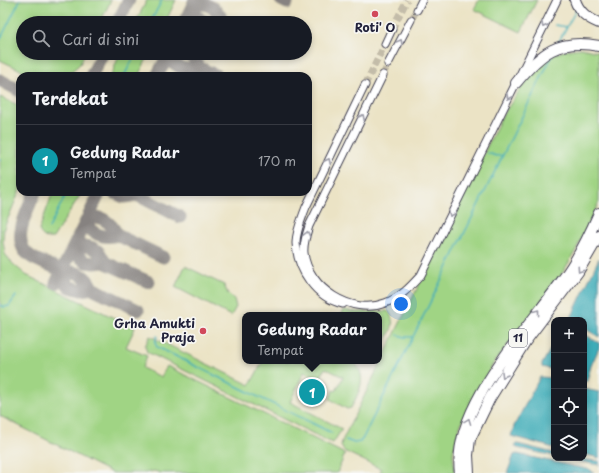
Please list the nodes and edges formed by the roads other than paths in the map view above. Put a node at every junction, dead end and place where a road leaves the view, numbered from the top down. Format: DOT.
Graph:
graph roads {
  1 [pos="422,0"];
  2 [pos="557,0"];
  3 [pos="575,1"];
  4 [pos="417,10"];
  5 [pos="411,20"];
  6 [pos="599,23"];
  7 [pos="392,29"];
  8 [pos="385,44"];
  9 [pos="599,46"];
  10 [pos="388,64"];
  11 [pos="383,75"];
  12 [pos="516,83"];
  13 [pos="365,85"];
  14 [pos="324,194"];
  15 [pos="312,195"];
  16 [pos="311,196"];
  17 [pos="306,207"];
  18 [pos="599,213"];
  19 [pos="599,236"];
  20 [pos="351,305"];
  21 [pos="460,473"];
  22 [pos="469,473"];
  1 -- 4 [label="street"];
  2 -- 12 [label="street, one-way"];
  3 -- 6 [label="highway"];
  10 -- 5 [label="street, one-way"];
  7 -- 8 [label="street"];
  9 -- 12 [label="highway"];
  14 -- 11 [label="street, one-way"];
  12 -- 20 [label="street, one-way"];
  15 -- 13 [label="street, one-way"];
  14 -- 17 [label="street"];
  20 -- 14 [label="street, one-way"];
  17 -- 16 [label="street, one-way"];
  17 -- 20 [label="street"];
  21 -- 18 [label="highway, 11, one-way"];
  19 -- 22 [label="highway, 11, one-way"];
}
